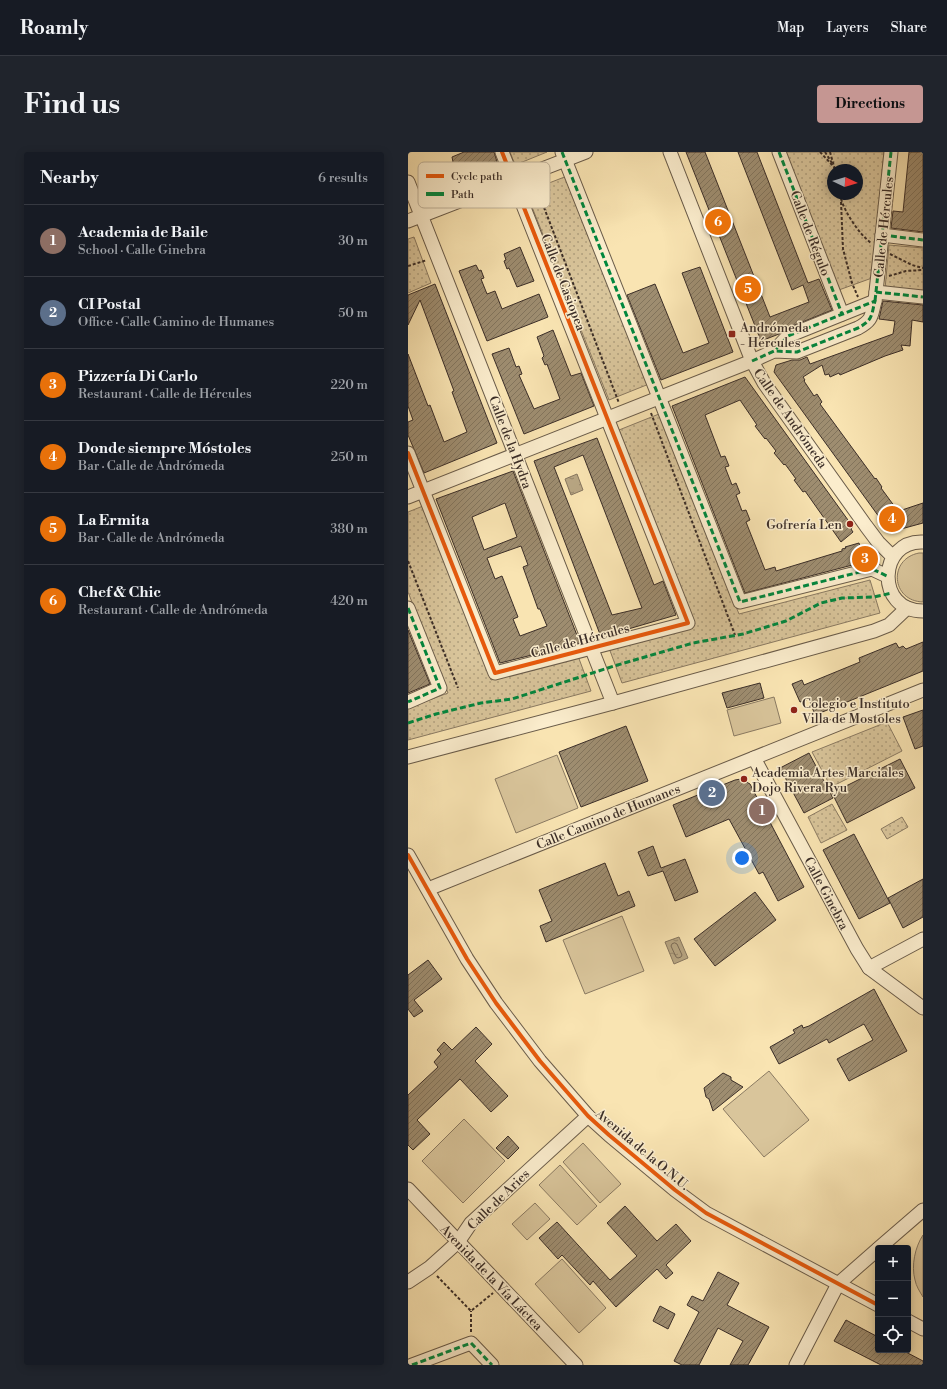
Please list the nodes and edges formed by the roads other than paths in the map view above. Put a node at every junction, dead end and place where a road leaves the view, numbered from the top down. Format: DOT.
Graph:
graph roads {
  1 [pos="502,152"];
  2 [pos="586,152"];
  3 [pos="670,152"];
  4 [pos="779,152"];
  5 [pos="891,152"];
  6 [pos="564,156"];
  7 [pos="506,162"];
  8 [pos="550,164"];
  9 [pos="408,182"];
  10 [pos="418,206"];
  11 [pos="419,208"];
  12 [pos="443,208"];
  13 [pos="525,208"];
  14 [pos="422,216"];
  15 [pos="408,221"];
  16 [pos="882,236"];
  17 [pos="923,240"];
  18 [pos="876,291"];
  19 [pos="923,297"];
  20 [pos="842,314"];
  21 [pos="774,352"];
  22 [pos="752,361"];
  23 [pos="660,399"];
  24 [pos="607,419"];
  25 [pos="408,453"];
  26 [pos="516,455"];
  27 [pos="423,491"];
  28 [pos="408,497"];
  29 [pos="923,542"];
  30 [pos="893,557"];
  31 [pos="887,576"];
  32 [pos="408,608"];
  33 [pos="907,608"];
  34 [pos="923,611"];
  35 [pos="591,648"];
  36 [pos="923,690"];
  37 [pos="408,702"];
  38 [pos="613,703"];
  39 [pos="408,757"];
  40 [pos="754,758"];
  41 [pos="408,855"];
  42 [pos="428,889"];
  43 [pos="923,939"];
  44 [pos="869,968"];
  45 [pos="923,1008"];
  46 [pos="588,1116"];
  47 [pos="408,1189"];
  48 [pos="923,1210"];
  49 [pos="458,1242"];
  50 [pos="882,1245"];
  51 [pos="875,1251"];
  52 [pos="408,1282"];
  53 [pos="838,1284"];
  54 [pos="875,1304"];
  55 [pos="911,1323"];
  56 [pos="923,1329"];
  57 [pos="412,1365"];
  58 [pos="492,1365"];
  59 [pos="576,1365"];
  60 [pos="796,1365"];
  1 -- 7 [label="street, Calle de Casiopea"];
  2 -- 6 [label="street"];
  3 -- 22 [label="street, Calle de Andrómeda"];
  4 -- 20 [label="street, Calle de Régulo"];
  5 -- 16 [label="street, Calle de Hércules"];
  6 -- 8 [label="street"];
  6 -- 23 [label="street"];
  9 -- 10 [label="street, Calle de la Hydra"];
  11 -- 14 [label="street, Calle de la Hydra"];
  12 -- 14 [label="street"];
  13 -- 24 [label="street, Calle de Casiopea"];
  14 -- 15 [label="street"];
  14 -- 26 [label="street, Calle de la Hydra"];
  16 -- 17 [label="street"];
  16 -- 18 [label="street, Calle de Hércules"];
  18 -- 19 [label="street"];
  18 -- 20 [label="street, Calle de Hércules"];
  18 -- 21 [label="street, Calle de Hércules"];
  20 -- 21 [label="street, Calle de Hércules"];
  21 -- 22 [label="street, Calle de Hércules"];
  22 -- 23 [label="street, Calle de Hércules"];
  22 -- 30 [label="street, Calle de Andrómeda"];
  23 -- 24 [label="street, Calle de Hércules"];
  23 -- 31 [label="street"];
  24 -- 26 [label="street, Calle de Hércules"];
  24 -- 35 [label="street, Calle de Hércules"];
  25 -- 27 [label="street, Calle de Hércules"];
  26 -- 27 [label="street, Calle de Hércules"];
  26 -- 35 [label="street, Calle de la Hydra"];
  27 -- 28 [label="street, Calle de Hércules"];
  27 -- 35 [label="street, Calle de Hércules"];
  29 -- 30 [label="street"];
  30 -- 31 [label="street"];
  31 -- 33 [label="street"];
  32 -- 37 [label="street"];
  33 -- 34 [label="street"];
  33 -- 38 [label="street"];
  35 -- 38 [label="street, Calle de la Hydra"];
  36 -- 40 [label="street, Calle Camino de Humanes"];
  38 -- 39 [label="street"];
  40 -- 42 [label="street, Calle Camino de Humanes"];
  40 -- 44 [label="street, Calle Ginebra"];
  41 -- 42 [label="street, Avenida de la O.N.U."];
  42 -- 46 [label="street, Avenida de la O.N.U."];
  43 -- 44 [label="street"];
  44 -- 45 [label="street, Calle Ginebra"];
  46 -- 49 [label="street, Calle de Aries"];
  46 -- 53 [label="street, Avenida de la O.N.U."];
  47 -- 49 [label="street, Avenida de la Vía Láctea"];
  48 -- 50 [label="street"];
  49 -- 52 [label="street, Calle de Aries"];
  49 -- 59 [label="street, Avenida de la Vía Láctea"];
  51 -- 53 [label="street"];
  53 -- 54 [label="street, Avenida de la O.N.U."];
  53 -- 60 [label="street"];
  55 -- 56 [label="street"];
  57 -- 58 [label="street"];
}
